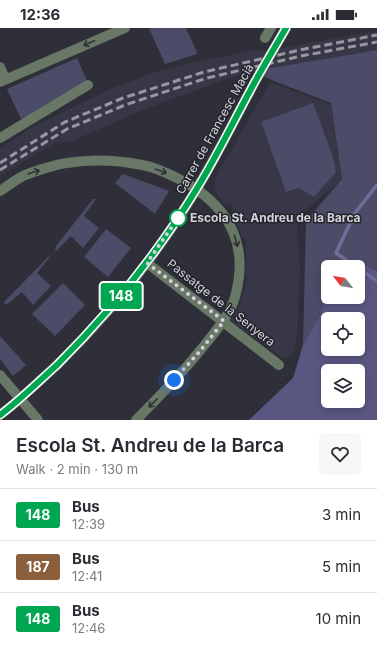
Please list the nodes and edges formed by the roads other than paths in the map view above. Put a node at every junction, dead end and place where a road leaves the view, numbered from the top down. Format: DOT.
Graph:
graph roads {
  1 [pos="125,28"];
  2 [pos="271,28"];
  3 [pos="286,28"];
  4 [pos="265,38"];
  5 [pos="0,67"];
  6 [pos="3,81"];
  7 [pos="88,85"];
  8 [pos="0,138"];
  9 [pos="197,189"];
  10 [pos="0,191"];
  11 [pos="147,263"];
  12 [pos="224,321"];
  13 [pos="280,365"];
  14 [pos="0,375"];
  15 [pos="20,399"];
  16 [pos="0,415"];
  17 [pos="38,420"];
  18 [pos="136,420"];
  1 -- 6 [label="street, one-way"];
  2 -- 4 [label="street"];
  3 -- 9 [label="street, Carrer de Francesc Macià"];
  5 -- 6 [label="street"];
  7 -- 8 [label="street"];
  10 -- 9 [label="street, one-way"];
  9 -- 11 [label="street, Carrer de Francesc Macià"];
  9 -- 12 [label="street, one-way"];
  11 -- 12 [label="street, Passatge de la Senyera"];
  11 -- 15 [label="street, Carrer de Francesc Macià"];
  12 -- 13 [label="street, Passatge de la Senyera"];
  12 -- 18 [label="street, one-way"];
  14 -- 15 [label="street"];
  15 -- 16 [label="street, Carrer de Francesc Macià"];
  15 -- 17 [label="street"];
}
